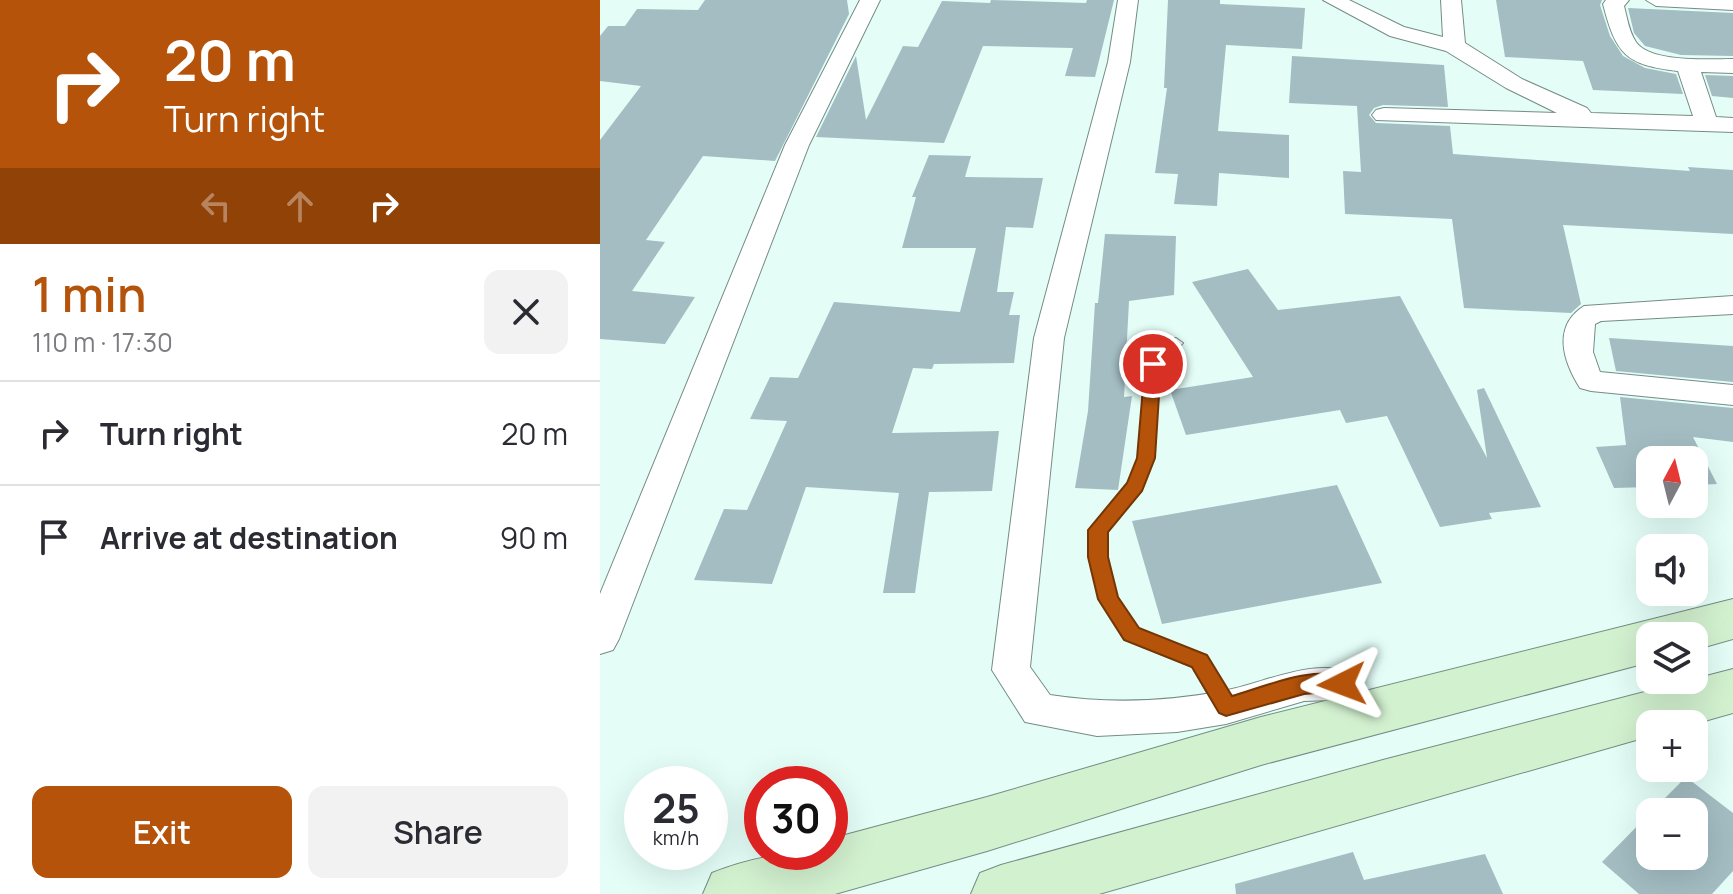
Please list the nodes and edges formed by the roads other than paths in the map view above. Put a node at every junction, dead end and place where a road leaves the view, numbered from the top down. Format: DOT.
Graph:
graph roads {
  1 [pos="870,0"];
  2 [pos="1128,0"];
  3 [pos="1333,0"];
  4 [pos="1451,0"];
  5 [pos="1619,0"];
  6 [pos="1656,0"];
  7 [pos="1733,4"];
  8 [pos="1454,46"];
  9 [pos="1687,64"];
  10 [pos="1733,66"];
  11 [pos="1384,115"];
  12 [pos="1593,118"];
  13 [pos="1707,124"];
  14 [pos="1733,125"];
  15 [pos="1733,305"];
  16 [pos="1176,343"];
  17 [pos="1733,395"];
  18 [pos="1733,619"];
  19 [pos="1708,626"];
  20 [pos="600,639"];
  21 [pos="1636,645"];
  22 [pos="1733,691"];
  23 [pos="1226,707"];
  24 [pos="1359,715"];
  25 [pos="733,894"];
  26 [pos="1001,894"];
  1 -- 20 [label="street"];
  2 -- 23 [label="street"];
  3 -- 8 [label="street"];
  4 -- 8 [label="street"];
  5 -- 9 [label="street"];
  6 -- 7 [label="street"];
  8 -- 12 [label="street"];
  9 -- 10 [label="street"];
  9 -- 13 [label="street"];
  11 -- 12 [label="street"];
  12 -- 13 [label="street"];
  13 -- 14 [label="street"];
  15 -- 17 [label="street"];
  16 -- 23 [label="lane"];
  18 -- 19 [label="main road"];
  21 -- 24 [label="main road"];
  22 -- 26 [label="main road"];
  23 -- 24 [label="street"];
  24 -- 25 [label="main road"];
}
